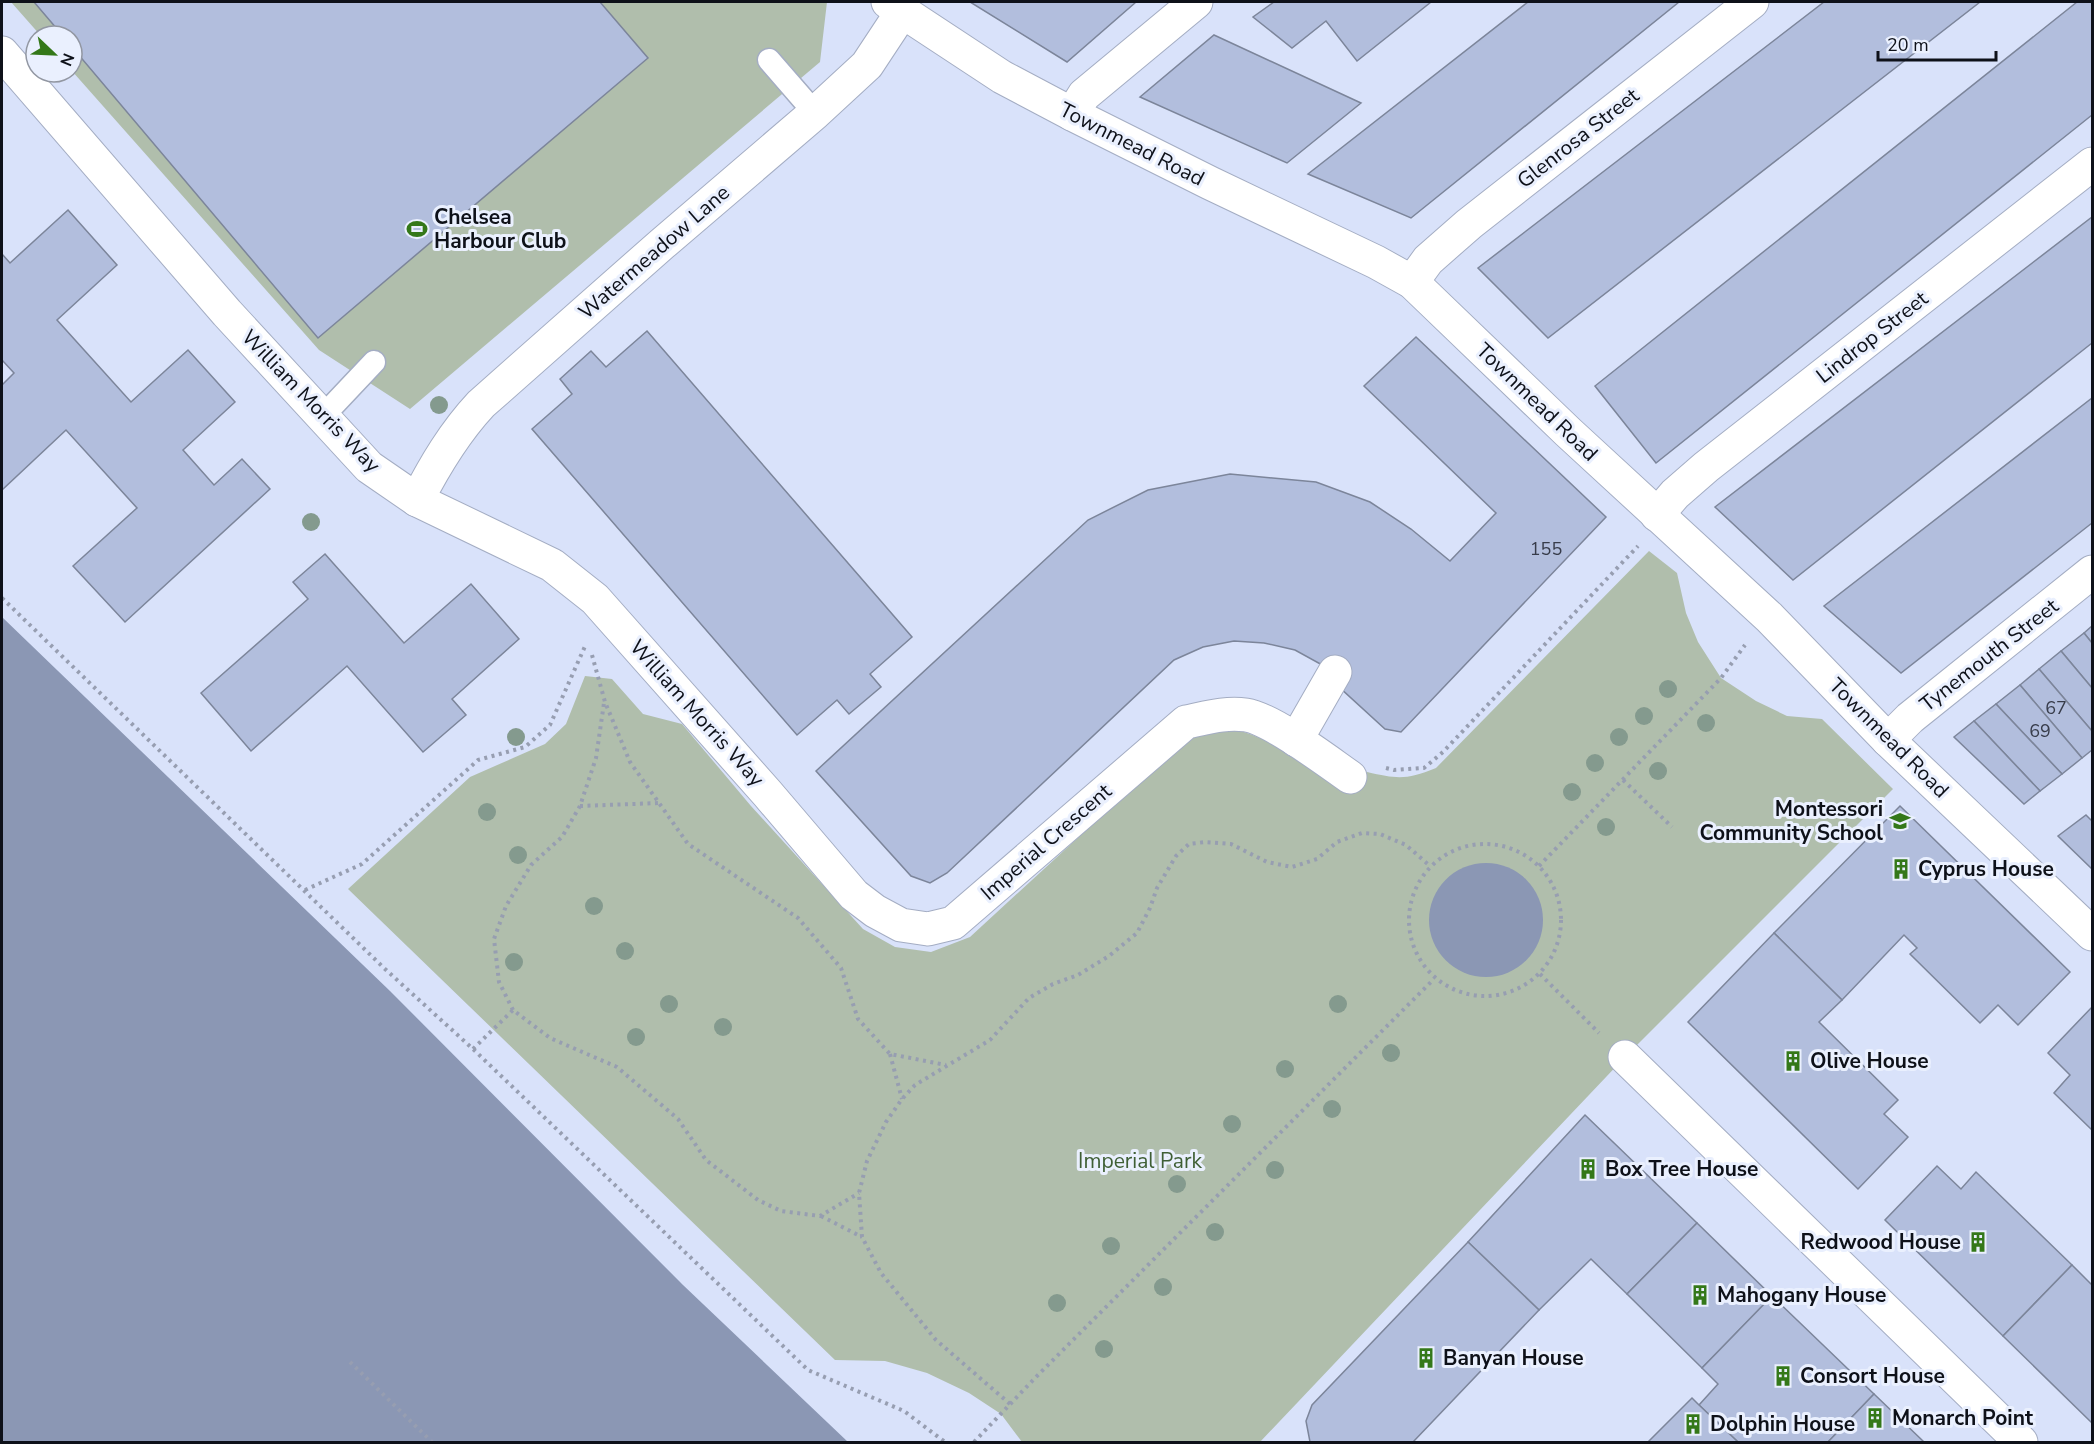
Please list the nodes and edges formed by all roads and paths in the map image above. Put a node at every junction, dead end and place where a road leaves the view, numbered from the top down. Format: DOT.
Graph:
graph roads {
  1 [pos="1196,2"];
  2 [pos="1752,2"];
  3 [pos="895,7"];
  4 [pos="2,52"];
  5 [pos="769,60"];
  6 [pos="815,113"];
  7 [pos="1072,114"];
  8 [pos="2092,164"];
  9 [pos="1412,282"];
  10 [pos="374,362"];
  11 [pos="324,416"];
  12 [pos="417,500"];
  13 [pos="1657,515"];
  14 [pos="2092,572"];
  15 [pos="2,598"];
  16 [pos="1750,637"];
  17 [pos="1335,672"];
  18 [pos="604,702"];
  19 [pos="1296,740"];
  20 [pos="1888,740"];
  21 [pos="1350,777"];
  22 [pos="1623,780"];
  23 [pos="767,793"];
  24 [pos="659,803"];
  25 [pos="580,806"];
  26 [pos="1672,827"];
  27 [pos="1431,866"];
  28 [pos="1539,866"];
  29 [pos="305,890"];
  30 [pos="2092,933"];
  31 [pos="1540,974"];
  32 [pos="1434,979"];
  33 [pos="513,1010"];
  34 [pos="1598,1031"];
  35 [pos="473,1049"];
  36 [pos="890,1054"];
  37 [pos="1624,1057"];
  38 [pos="946,1065"];
  39 [pos="902,1098"];
  40 [pos="859,1193"];
  41 [pos="820,1216"];
  42 [pos="862,1236"];
  43 [pos="350,1362"];
  44 [pos="1010,1404"];
  45 [pos="432,1443"];
  46 [pos="945,1443"];
  47 [pos="974,1443"];
  48 [pos="2021,1443"];
  1 -- 7 [label="street"];
  2 -- 9 [label="street, Glenrosa Street"];
  3 -- 6 [label="street, Watermeadow Lane"];
  3 -- 7 [label="street, Townmead Road"];
  4 -- 11 [label="street, William Morris Way"];
  5 -- 6 [label="lane"];
  6 -- 12 [label="street, Watermeadow Lane"];
  7 -- 9 [label="street, Townmead Road"];
  8 -- 13 [label="street, Lindrop Street"];
  9 -- 13 [label="street, Townmead Road"];
  10 -- 11 [label="lane"];
  11 -- 12 [label="street, William Morris Way"];
  12 -- 23 [label="street, William Morris Way"];
  13 -- 20 [label="street, Townmead Road"];
  13 -- 21 [label="path"];
  14 -- 20 [label="street, Tynemouth Street"];
  15 -- 29 [label="path"];
  16 -- 22 [label="path"];
  17 -- 19 [label="street"];
  18 -- 24 [label="path"];
  18 -- 25 [label="path"];
  18 -- 29 [label="path"];
  19 -- 21 [label="street, Imperial Crescent"];
  19 -- 23 [label="street, Imperial Crescent"];
  20 -- 30 [label="street, Townmead Road"];
  22 -- 26 [label="path"];
  22 -- 28 [label="path"];
  24 -- 25 [label="path"];
  24 -- 36 [label="path"];
  25 -- 33 [label="path"];
  27 -- 28 [label="path"];
  27 -- 32 [label="path"];
  27 -- 38 [label="path"];
  28 -- 31 [label="path"];
  29 -- 35 [label="path"];
  31 -- 32 [label="path"];
  31 -- 34 [label="path"];
  32 -- 44 [label="path"];
  33 -- 35 [label="path"];
  33 -- 41 [label="path"];
  35 -- 46 [label="path"];
  36 -- 38 [label="path"];
  36 -- 39 [label="path"];
  37 -- 48 [label="street"];
  38 -- 39 [label="path"];
  39 -- 40 [label="path"];
  40 -- 41 [label="path"];
  40 -- 42 [label="path"];
  41 -- 42 [label="path"];
  42 -- 44 [label="path"];
  43 -- 45 [label="path"];
  44 -- 47 [label="path"];
}
